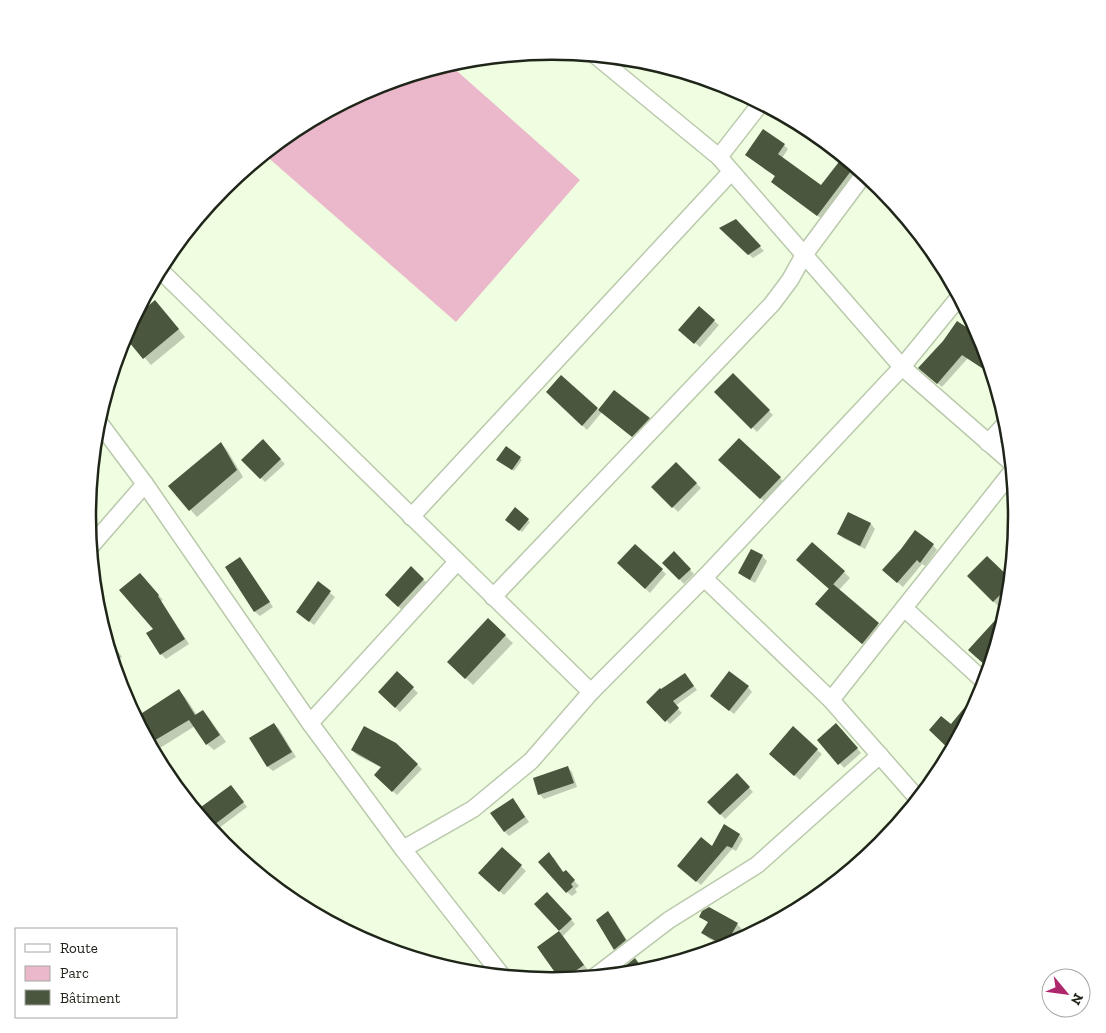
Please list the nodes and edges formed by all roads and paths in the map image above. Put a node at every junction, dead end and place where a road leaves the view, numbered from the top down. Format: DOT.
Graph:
graph roads {
  1 [pos="605,63"];
  2 [pos="757,108"];
  3 [pos="719,158"];
  4 [pos="731,172"];
  5 [pos="861,180"];
  6 [pos="804,255"];
  7 [pos="166,275"];
  8 [pos="955,302"];
  9 [pos="902,367"];
  10 [pos="1001,428"];
  11 [pos="105,430"];
  12 [pos="988,443"];
  13 [pos="1006,458"];
  14 [pos="1008,477"];
  15 [pos="145,484"];
  16 [pos="411,517"];
  17 [pos="97,539"];
  18 [pos="457,562"];
  19 [pos="704,578"];
  20 [pos="493,597"];
  21 [pos="904,608"];
  22 [pos="980,677"];
  23 [pos="591,692"];
  24 [pos="831,700"];
  25 [pos="310,723"];
  26 [pos="880,755"];
  27 [pos="914,795"];
  28 [pos="403,849"];
  29 [pos="497,969"];
  30 [pos="604,970"];
  1 -- 3 [label="street"];
  2 -- 3 [label="street"];
  3 -- 4 [label="street"];
  4 -- 6 [label="street"];
  4 -- 16 [label="street"];
  5 -- 6 [label="street"];
  6 -- 9 [label="street"];
  6 -- 20 [label="street"];
  7 -- 16 [label="street"];
  8 -- 9 [label="street"];
  9 -- 12 [label="street"];
  9 -- 19 [label="street"];
  10 -- 12 [label="street"];
  11 -- 15 [label="street"];
  12 -- 13 [label="street"];
  14 -- 21 [label="street"];
  15 -- 17 [label="street"];
  15 -- 25 [label="street"];
  16 -- 18 [label="street"];
  18 -- 20 [label="street"];
  18 -- 25 [label="street"];
  19 -- 23 [label="street"];
  19 -- 24 [label="street"];
  20 -- 23 [label="street"];
  21 -- 22 [label="street"];
  21 -- 24 [label="street"];
  23 -- 28 [label="street"];
  24 -- 26 [label="street"];
  25 -- 28 [label="street"];
  26 -- 27 [label="street"];
  26 -- 30 [label="street"];
  28 -- 29 [label="street"];
}
